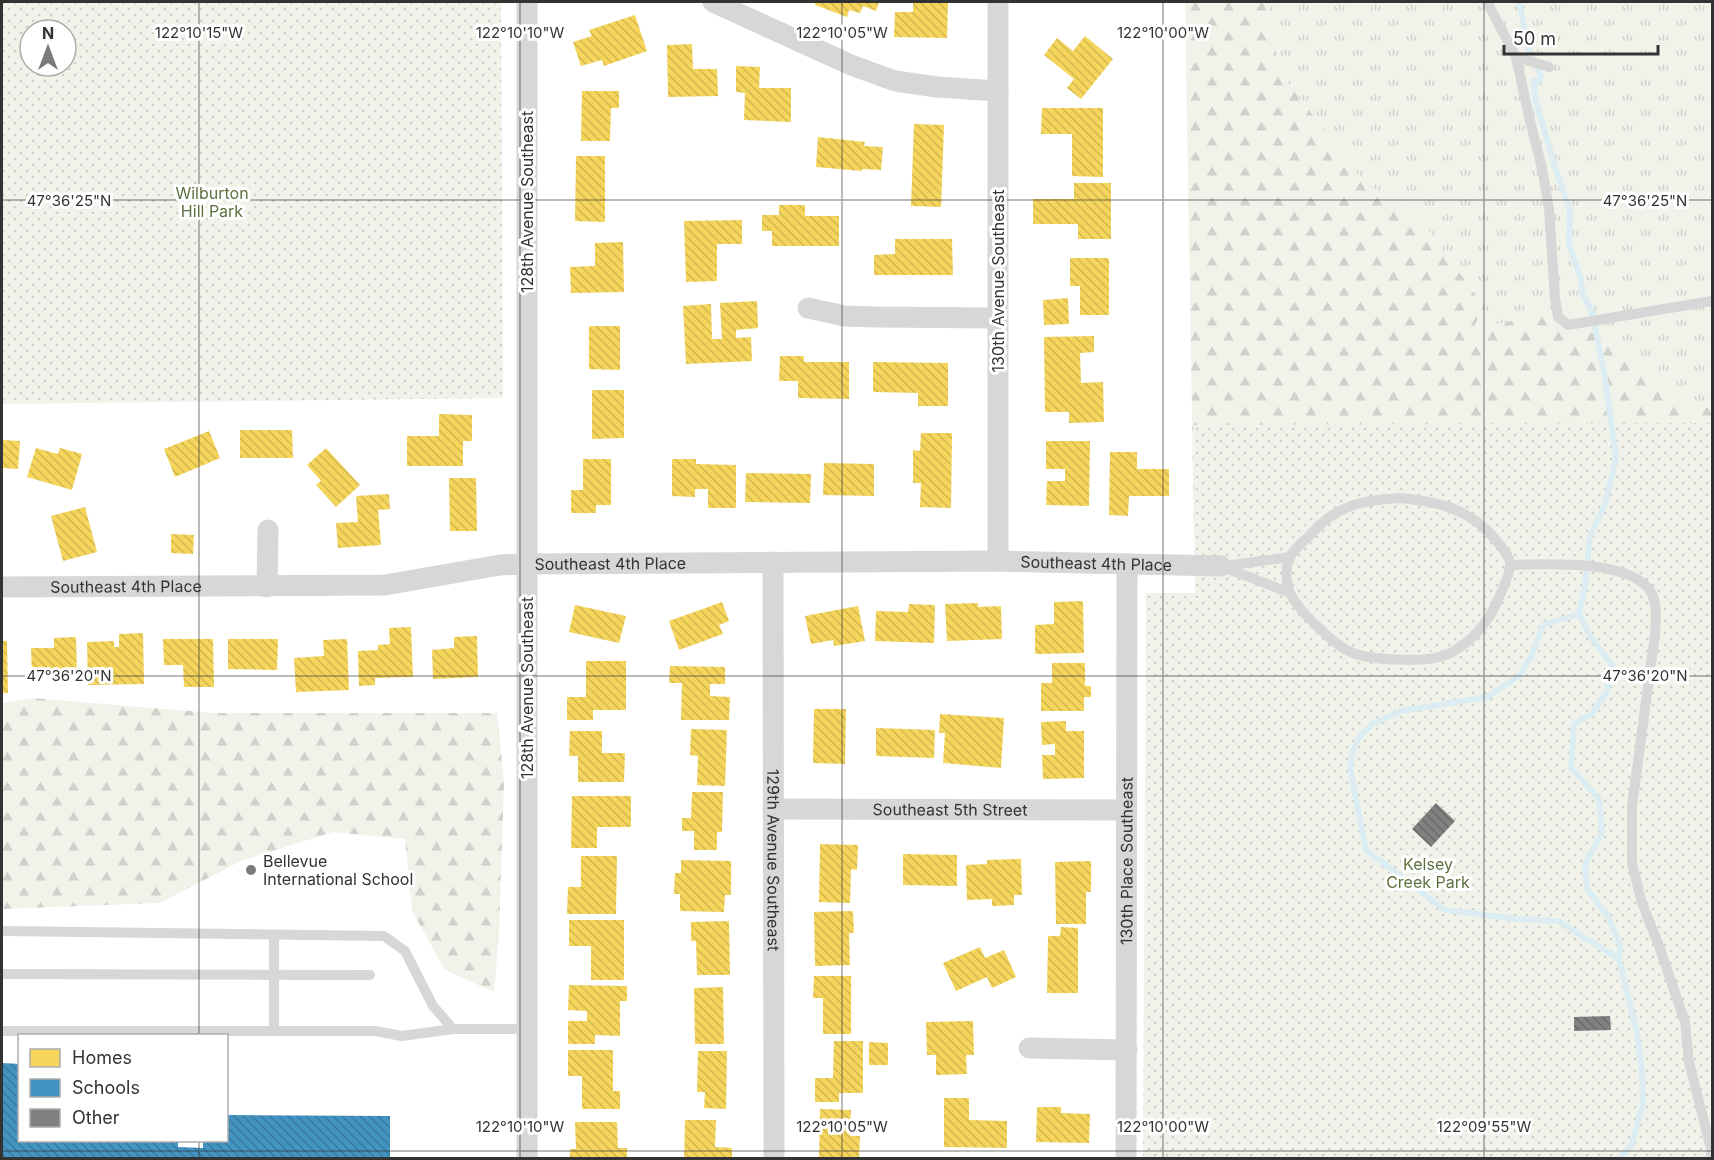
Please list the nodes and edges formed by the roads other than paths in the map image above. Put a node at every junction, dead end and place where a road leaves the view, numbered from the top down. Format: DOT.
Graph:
graph roads {
  1 [pos="527,2"];
  2 [pos="713,2"];
  3 [pos="998,2"];
  4 [pos="1487,2"];
  5 [pos="1516,57"];
  6 [pos="1549,67"];
  7 [pos="998,91"];
  8 [pos="1713,301"];
  9 [pos="808,308"];
  10 [pos="998,318"];
  11 [pos="268,530"];
  12 [pos="1290,557"];
  13 [pos="998,561"];
  14 [pos="773,562"];
  15 [pos="526,564"];
  16 [pos="1127,564"];
  17 [pos="1510,565"];
  18 [pos="1221,566"];
  19 [pos="267,586"];
  20 [pos="2,587"];
  21 [pos="1290,593"];
  22 [pos="773,809"];
  23 [pos="1126,810"];
  24 [pos="2,931"];
  25 [pos="274,934"];
  26 [pos="2,974"];
  27 [pos="274,975"];
  28 [pos="370,975"];
  29 [pos="453,1029"];
  30 [pos="527,1029"];
  31 [pos="2,1031"];
  32 [pos="274,1031"];
  33 [pos="1029,1048"];
  34 [pos="1127,1050"];
  35 [pos="1713,1153"];
  36 [pos="527,1158"];
  37 [pos="774,1158"];
  38 [pos="1126,1158"];
  1 -- 15 [label="street, 128th Avenue Southeast"];
  2 -- 7 [label="street"];
  3 -- 7 [label="street, 130th Avenue Southeast"];
  4 -- 5 [label="lane"];
  5 -- 6 [label="lane"];
  5 -- 8 [label="lane"];
  7 -- 10 [label="street, 130th Avenue Southeast"];
  9 -- 10 [label="street"];
  10 -- 13 [label="street, 130th Avenue Southeast"];
  11 -- 19 [label="street"];
  12 -- 17 [label="lane"];
  12 -- 18 [label="lane"];
  12 -- 21 [label="lane"];
  13 -- 14 [label="street, Southeast 4th Place"];
  13 -- 16 [label="street, Southeast 4th Place"];
  14 -- 15 [label="street, Southeast 4th Place"];
  14 -- 22 [label="street, 129th Avenue Southeast"];
  15 -- 19 [label="street, Southeast 4th Place"];
  15 -- 30 [label="street, 128th Avenue Southeast"];
  16 -- 18 [label="street, Southeast 4th Place"];
  16 -- 23 [label="street, 130th Place Southeast"];
  17 -- 21 [label="lane"];
  17 -- 35 [label="lane"];
  18 -- 21 [label="lane"];
  19 -- 20 [label="street, Southeast 4th Place"];
  22 -- 23 [label="street, Southeast 5th Street"];
  22 -- 37 [label="street, 129th Avenue Southeast"];
  23 -- 34 [label="street, 130th Place Southeast"];
  24 -- 25 [label="lane"];
  25 -- 27 [label="lane"];
  25 -- 29 [label="lane"];
  26 -- 27 [label="lane"];
  27 -- 28 [label="lane"];
  27 -- 32 [label="lane"];
  29 -- 30 [label="lane"];
  29 -- 32 [label="lane"];
  30 -- 36 [label="street, 128th Avenue Southeast"];
  31 -- 32 [label="lane"];
  33 -- 34 [label="street"];
  34 -- 38 [label="street, 130th Place Southeast"];
}
